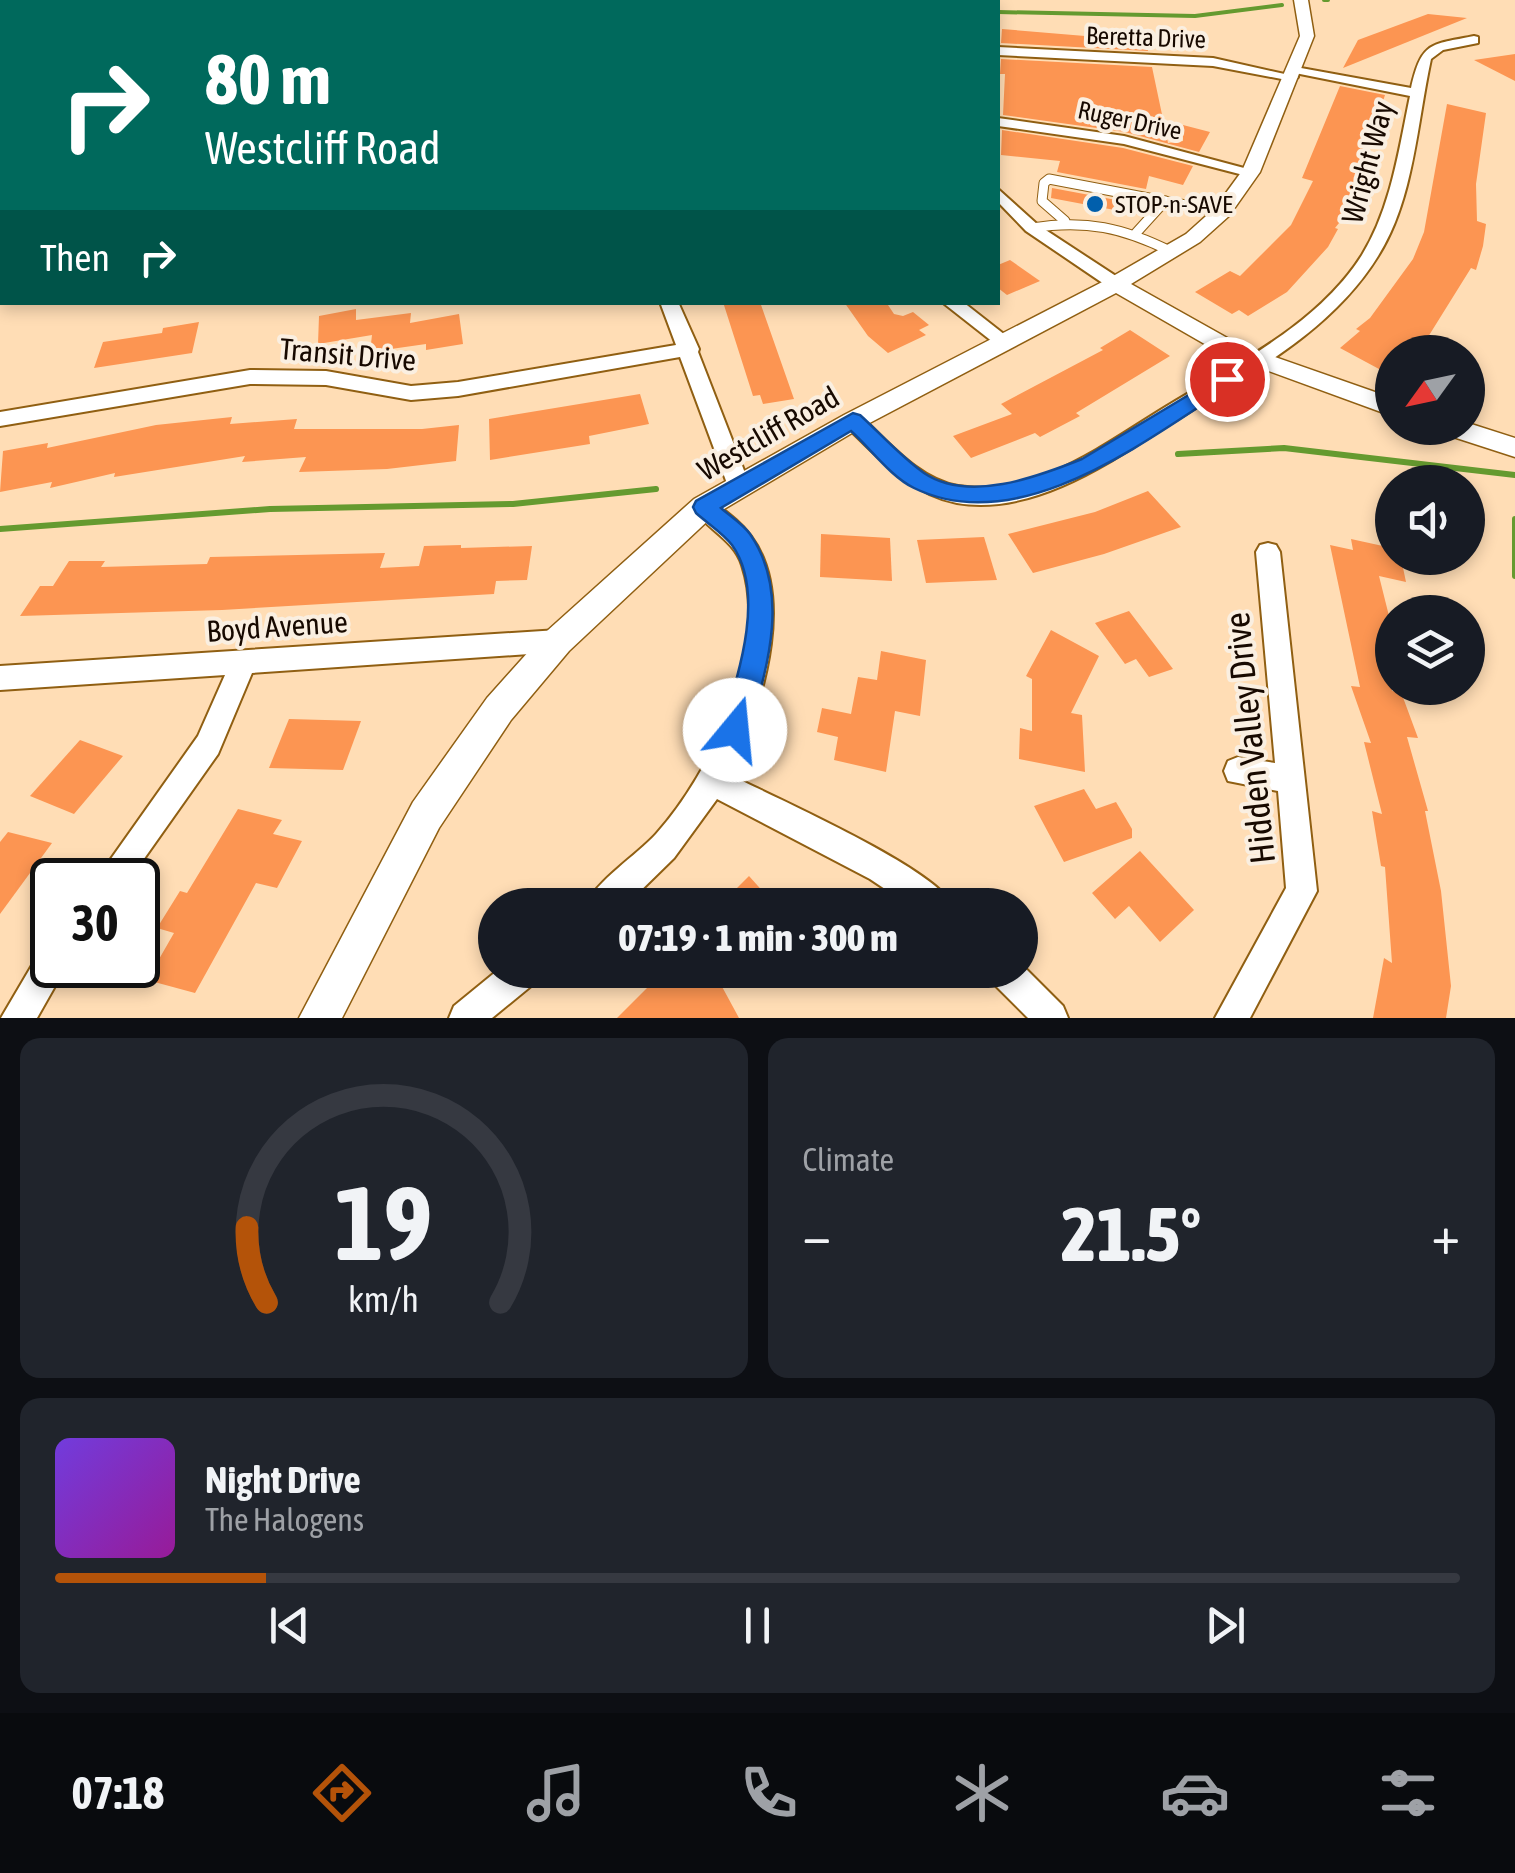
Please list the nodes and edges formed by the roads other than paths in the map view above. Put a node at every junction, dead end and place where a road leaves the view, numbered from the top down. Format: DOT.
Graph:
graph roads {
  1 [pos="1301,0"];
  2 [pos="1474,40"];
  3 [pos="1000,51"];
  4 [pos="1293,73"];
  5 [pos="1416,93"];
  6 [pos="1000,122"];
  7 [pos="1251,172"];
  8 [pos="1000,196"];
  9 [pos="1166,200"];
  10 [pos="1222,212"];
  11 [pos="1065,222"];
  12 [pos="1032,228"];
  13 [pos="1136,233"];
  14 [pos="1172,252"];
  15 [pos="1116,284"];
  16 [pos="670,305"];
  17 [pos="955,305"];
  18 [pos="1005,342"];
  19 [pos="690,349"];
  20 [pos="1258,360"];
  21 [pos="1375,401"];
  22 [pos="0,418"];
  23 [pos="853,420"];
  24 [pos="1485,438"];
  25 [pos="1515,448"];
  26 [pos="739,486"];
  27 [pos="704,507"];
  28 [pos="1268,552"];
  29 [pos="558,641"];
  30 [pos="244,661"];
  31 [pos="0,678"];
  32 [pos="1238,770"];
  33 [pos="1290,779"];
  34 [pos="712,781"];
  35 [pos="127,858"];
  36 [pos="620,888"];
  37 [pos="911,888"];
  38 [pos="36,988"];
  39 [pos="502,988"];
  40 [pos="1022,988"];
  41 [pos="18,1018"];
  42 [pos="320,1018"];
  43 [pos="466,1018"];
  44 [pos="1052,1018"];
  45 [pos="1232,1018"];
  1 -- 4 [label="street, Westcliff Road"];
  2 -- 5 [label="street, Wright Way"];
  3 -- 4 [label="street, Beretta Drive"];
  4 -- 5 [label="street, Beretta Drive"];
  4 -- 7 [label="street, Westcliff Road"];
  5 -- 20 [label="street, Wright Way"];
  6 -- 7 [label="street, Ruger Drive"];
  7 -- 10 [label="street, Westcliff Road"];
  8 -- 12 [label="street"];
  9 -- 10 [label="lane"];
  9 -- 11 [label="lane"];
  9 -- 13 [label="lane"];
  10 -- 14 [label="street, Westcliff Road"];
  11 -- 12 [label="lane"];
  11 -- 13 [label="lane"];
  12 -- 15 [label="street"];
  13 -- 14 [label="lane"];
  14 -- 15 [label="street, Westcliff Road"];
  15 -- 18 [label="street, Westcliff Road"];
  15 -- 20 [label="street"];
  16 -- 19 [label="street"];
  17 -- 18 [label="street"];
  18 -- 23 [label="street, Westcliff Road"];
  19 -- 22 [label="street, Transit Drive"];
  19 -- 26 [label="street"];
  20 -- 21 [label="street"];
  20 -- 23 [label="street, Wright Way"];
  23 -- 26 [label="street, Westcliff Road"];
  24 -- 25 [label="street"];
  26 -- 27 [label="street, Westcliff Road"];
  27 -- 29 [label="street, Westcliff Road"];
  27 -- 34 [label="street"];
  28 -- 33 [label="street, Hidden Valley Drive"];
  29 -- 30 [label="street, Boyd Avenue"];
  29 -- 42 [label="street, Westcliff Road"];
  30 -- 31 [label="street, Boyd Avenue"];
  30 -- 35 [label="street"];
  32 -- 33 [label="street"];
  33 -- 45 [label="street, Hidden Valley Drive"];
  34 -- 36 [label="street"];
  34 -- 37 [label="street"];
  38 -- 41 [label="street"];
  39 -- 43 [label="street"];
  40 -- 44 [label="street"];
}
